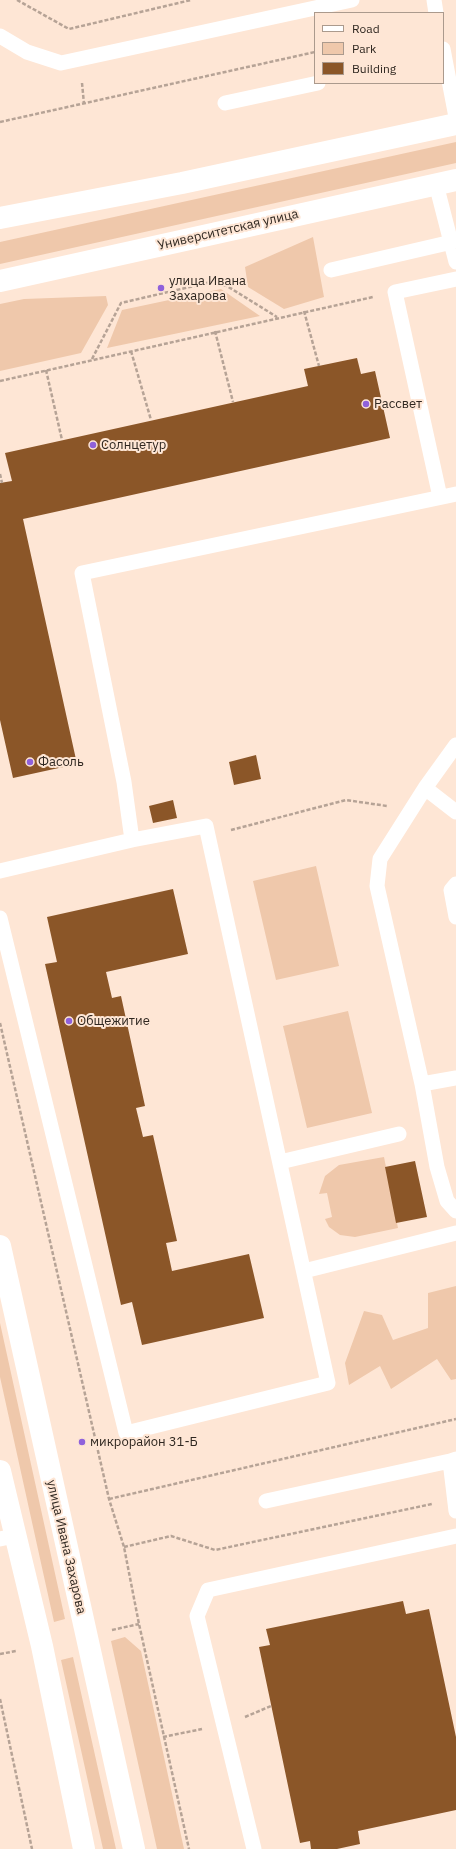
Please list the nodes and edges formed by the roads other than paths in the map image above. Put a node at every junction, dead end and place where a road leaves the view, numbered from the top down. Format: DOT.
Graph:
graph roads {
  1 [pos="434,0"];
  2 [pos="343,5"];
  3 [pos="436,12"];
  4 [pos="0,36"];
  5 [pos="447,54"];
  6 [pos="314,84"];
  7 [pos="225,102"];
  8 [pos="456,117"];
  9 [pos="456,124"];
  10 [pos="446,182"];
  11 [pos="0,218"];
  12 [pos="453,242"];
  13 [pos="456,262"];
  14 [pos="331,270"];
  15 [pos="456,279"];
  16 [pos="0,281"];
  17 [pos="456,494"];
  18 [pos="440,498"];
  19 [pos="456,745"];
  20 [pos="425,788"];
  21 [pos="456,812"];
  22 [pos="132,840"];
  23 [pos="0,871"];
  24 [pos="456,884"];
  25 [pos="456,917"];
  26 [pos="0,918"];
  27 [pos="456,1078"];
  28 [pos="422,1084"];
  29 [pos="399,1134"];
  30 [pos="280,1162"];
  31 [pos="456,1210"];
  32 [pos="456,1233"];
  33 [pos="0,1246"];
  34 [pos="304,1271"];
  35 [pos="453,1460"];
  36 [pos="0,1471"];
  37 [pos="266,1501"];
  38 [pos="455,1505"];
  39 [pos="456,1536"];
  40 [pos="7,1538"];
  41 [pos="84,1849"];
  42 [pos="134,1849"];
  43 [pos="254,1849"];
  1 -- 3 [label="lane"];
  2 -- 4 [label="lane"];
  5 -- 8 [label="lane"];
  6 -- 7 [label="lane"];
  9 -- 11 [label="main road"];
  10 -- 12 [label="lane"];
  10 -- 16 [label="main road, Университетская улица"];
  12 -- 13 [label="lane"];
  12 -- 14 [label="lane"];
  15 -- 18 [label="lane"];
  17 -- 18 [label="lane"];
  18 -- 22 [label="lane"];
  19 -- 20 [label="lane"];
  20 -- 21 [label="lane"];
  20 -- 28 [label="lane"];
  22 -- 23 [label="lane"];
  22 -- 30 [label="lane"];
  24 -- 25 [label="lane"];
  26 -- 34 [label="lane"];
  27 -- 28 [label="lane"];
  28 -- 31 [label="lane"];
  29 -- 30 [label="lane"];
  30 -- 34 [label="lane"];
  32 -- 34 [label="lane"];
  33 -- 42 [label="main road, улица Ивана Захарова"];
  35 -- 37 [label="lane"];
  35 -- 38 [label="lane"];
  36 -- 40 [label="main road"];
  39 -- 43 [label="lane"];
  40 -- 41 [label="main road"];
}
